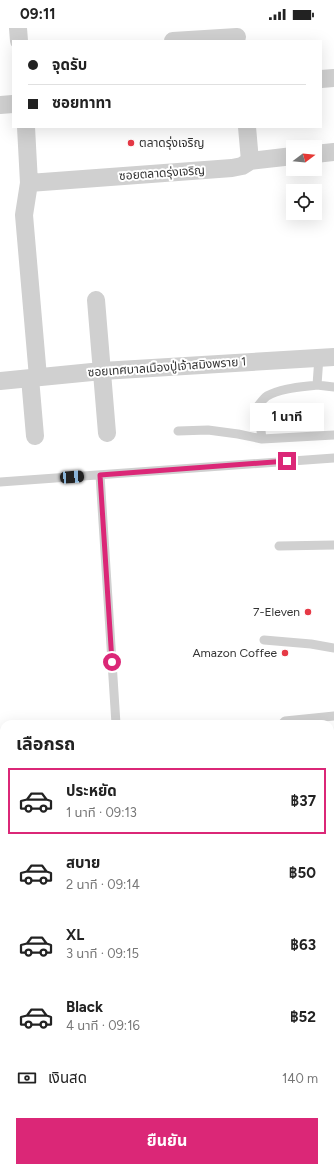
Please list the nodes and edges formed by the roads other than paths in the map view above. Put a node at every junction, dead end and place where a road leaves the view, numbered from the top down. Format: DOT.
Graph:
graph roads {
  1 [pos="18,28"];
  2 [pos="237,37"];
  3 [pos="19,40"];
  4 [pos="189,40"];
  5 [pos="334,78"];
  6 [pos="322,79"];
  7 [pos="12,104"];
  8 [pos="0,105"];
  9 [pos="26,128"];
  10 [pos="247,128"];
  11 [pos="334,152"];
  12 [pos="322,153"];
  13 [pos="286,157"];
  14 [pos="250,161"];
  15 [pos="29,183"];
  16 [pos="96,300"];
  17 [pos="326,357"];
  18 [pos="102,371"];
  19 [pos="34,377"];
  20 [pos="0,381"];
  21 [pos="318,385"];
  22 [pos="334,387"];
  23 [pos="178,431"];
  24 [pos="107,433"];
  25 [pos="334,435"];
  26 [pos="35,436"];
  27 [pos="262,439"];
  28 [pos="334,458"];
  29 [pos="100,475"];
  30 [pos="0,482"];
  31 [pos="334,545"];
  32 [pos="279,546"];
  33 [pos="264,640"];
  34 [pos="334,648"];
  35 [pos="334,716"];
  36 [pos="116,720"];
  37 [pos="295,720"];
  1 -- 3 [label="street"];
  2 -- 4 [label="street"];
  5 -- 6 [label="street"];
  7 -- 8 [label="street"];
  9 -- 15 [label="street"];
  10 -- 14 [label="street"];
  11 -- 12 [label="street"];
  13 -- 14 [label="street, ซอยตลาดรุ่งเจริญ"];
  14 -- 15 [label="street, ซอยตลาดรุ่งเจริญ"];
  15 -- 19 [label="street"];
  16 -- 18 [label="street"];
  17 -- 18 [label="street, ซอยเทศบาลเมืองปู่เจ้าสมิงพราย 1"];
  17 -- 21 [label="lane"];
  18 -- 19 [label="street, ซอยเทศบาลเมืองปู่เจ้าสมิงพราย 1"];
  18 -- 24 [label="street"];
  19 -- 20 [label="street, ซอยเทศบาลเมืองปู่เจ้าสมิงพราย 1"];
  19 -- 26 [label="street"];
  21 -- 22 [label="lane"];
  21 -- 27 [label="lane"];
  23 -- 27 [label="lane"];
  25 -- 27 [label="lane"];
  28 -- 29 [label="lane"];
  29 -- 30 [label="lane"];
  29 -- 36 [label="lane"];
  31 -- 32 [label="lane"];
  33 -- 34 [label="lane"];
  35 -- 37 [label="lane"];
}
